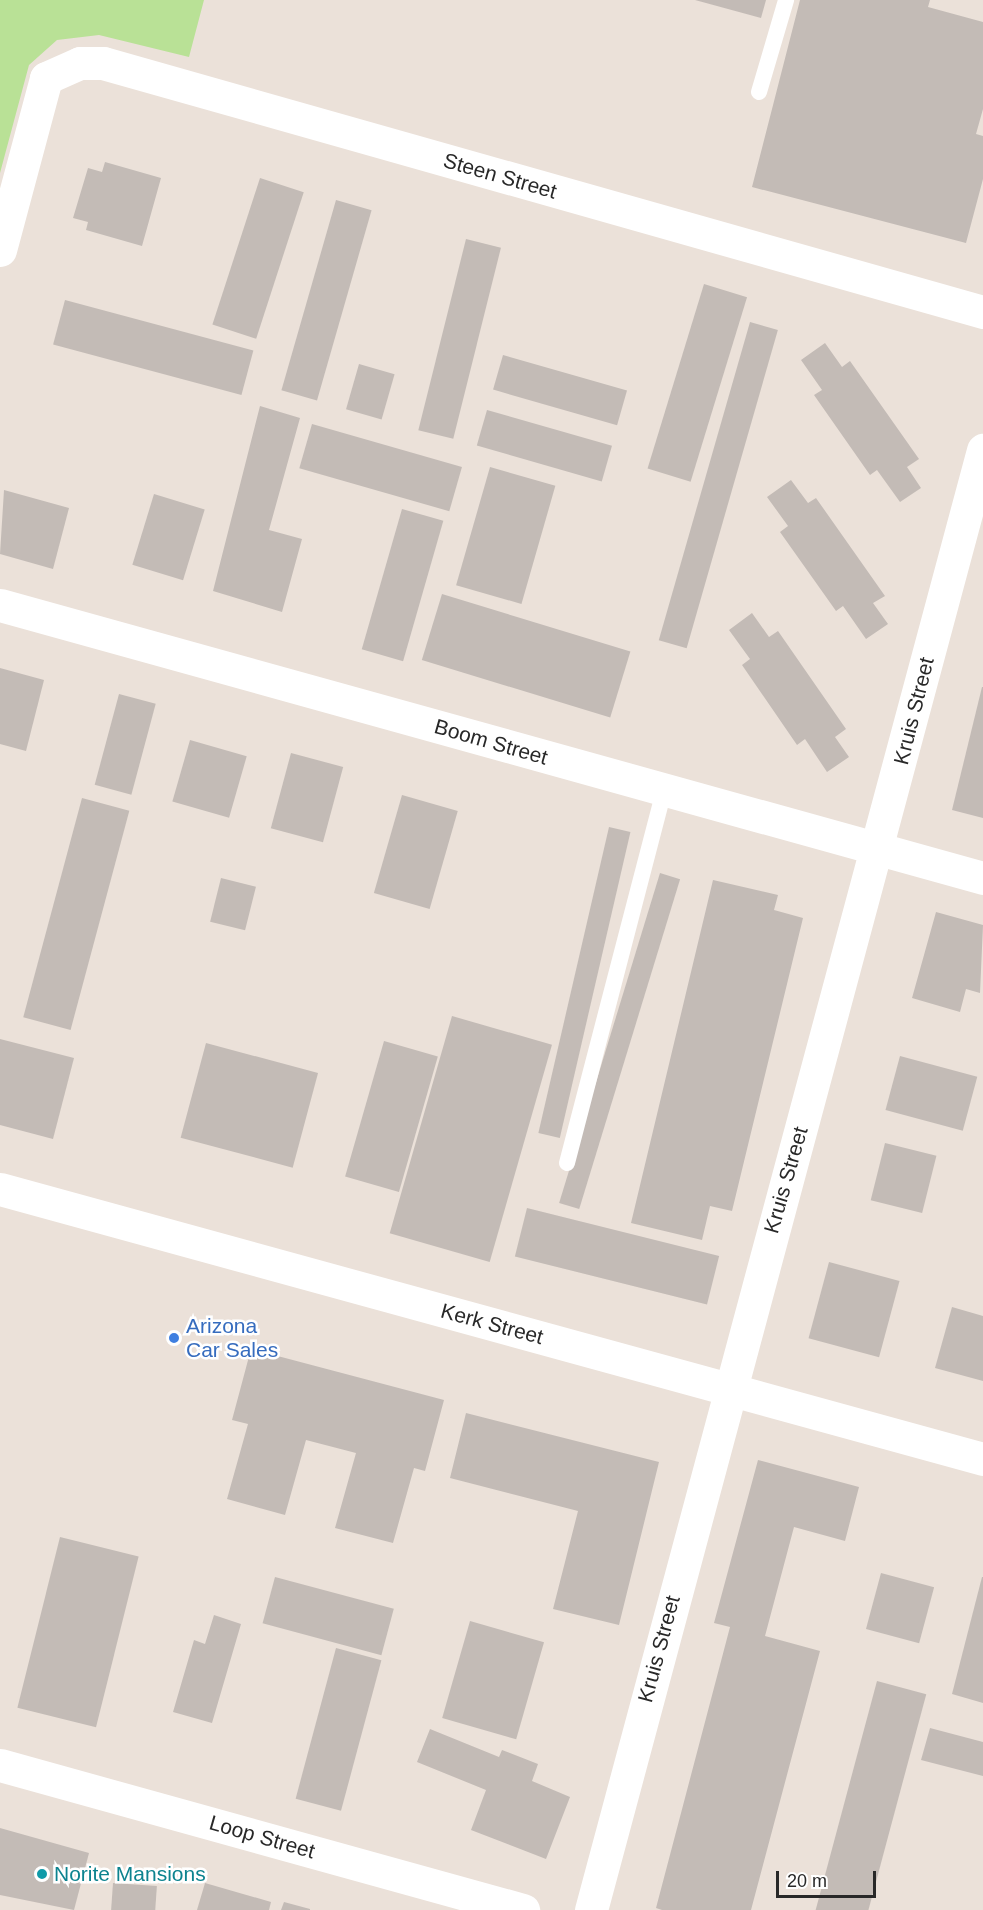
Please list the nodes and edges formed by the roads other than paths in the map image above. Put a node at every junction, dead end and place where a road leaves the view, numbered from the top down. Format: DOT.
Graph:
graph roads {
  1 [pos="786,0"];
  2 [pos="759,92"];
  3 [pos="0,250"];
  4 [pos="983,312"];
  5 [pos="983,450"];
  6 [pos="0,605"];
  7 [pos="664,790"];
  8 [pos="880,850"];
  9 [pos="983,878"];
  10 [pos="567,1163"];
  11 [pos="0,1189"];
  12 [pos="727,1388"];
  13 [pos="983,1459"];
  14 [pos="0,1765"];
  15 [pos="523,1910"];
  16 [pos="591,1910"];
  1 -- 2 [label="lane"];
  3 -- 4 [label="street, Steen Street"];
  5 -- 8 [label="street, Kruis Street"];
  6 -- 7 [label="street, Boom Street"];
  7 -- 8 [label="street, Boom Street"];
  7 -- 10 [label="lane"];
  8 -- 9 [label="street, Boom Street"];
  8 -- 12 [label="street, Kruis Street"];
  11 -- 12 [label="street, Kerk Street"];
  12 -- 13 [label="street, Kerk Street"];
  12 -- 16 [label="street, Kruis Street"];
  14 -- 15 [label="street, Loop Street"];
}
